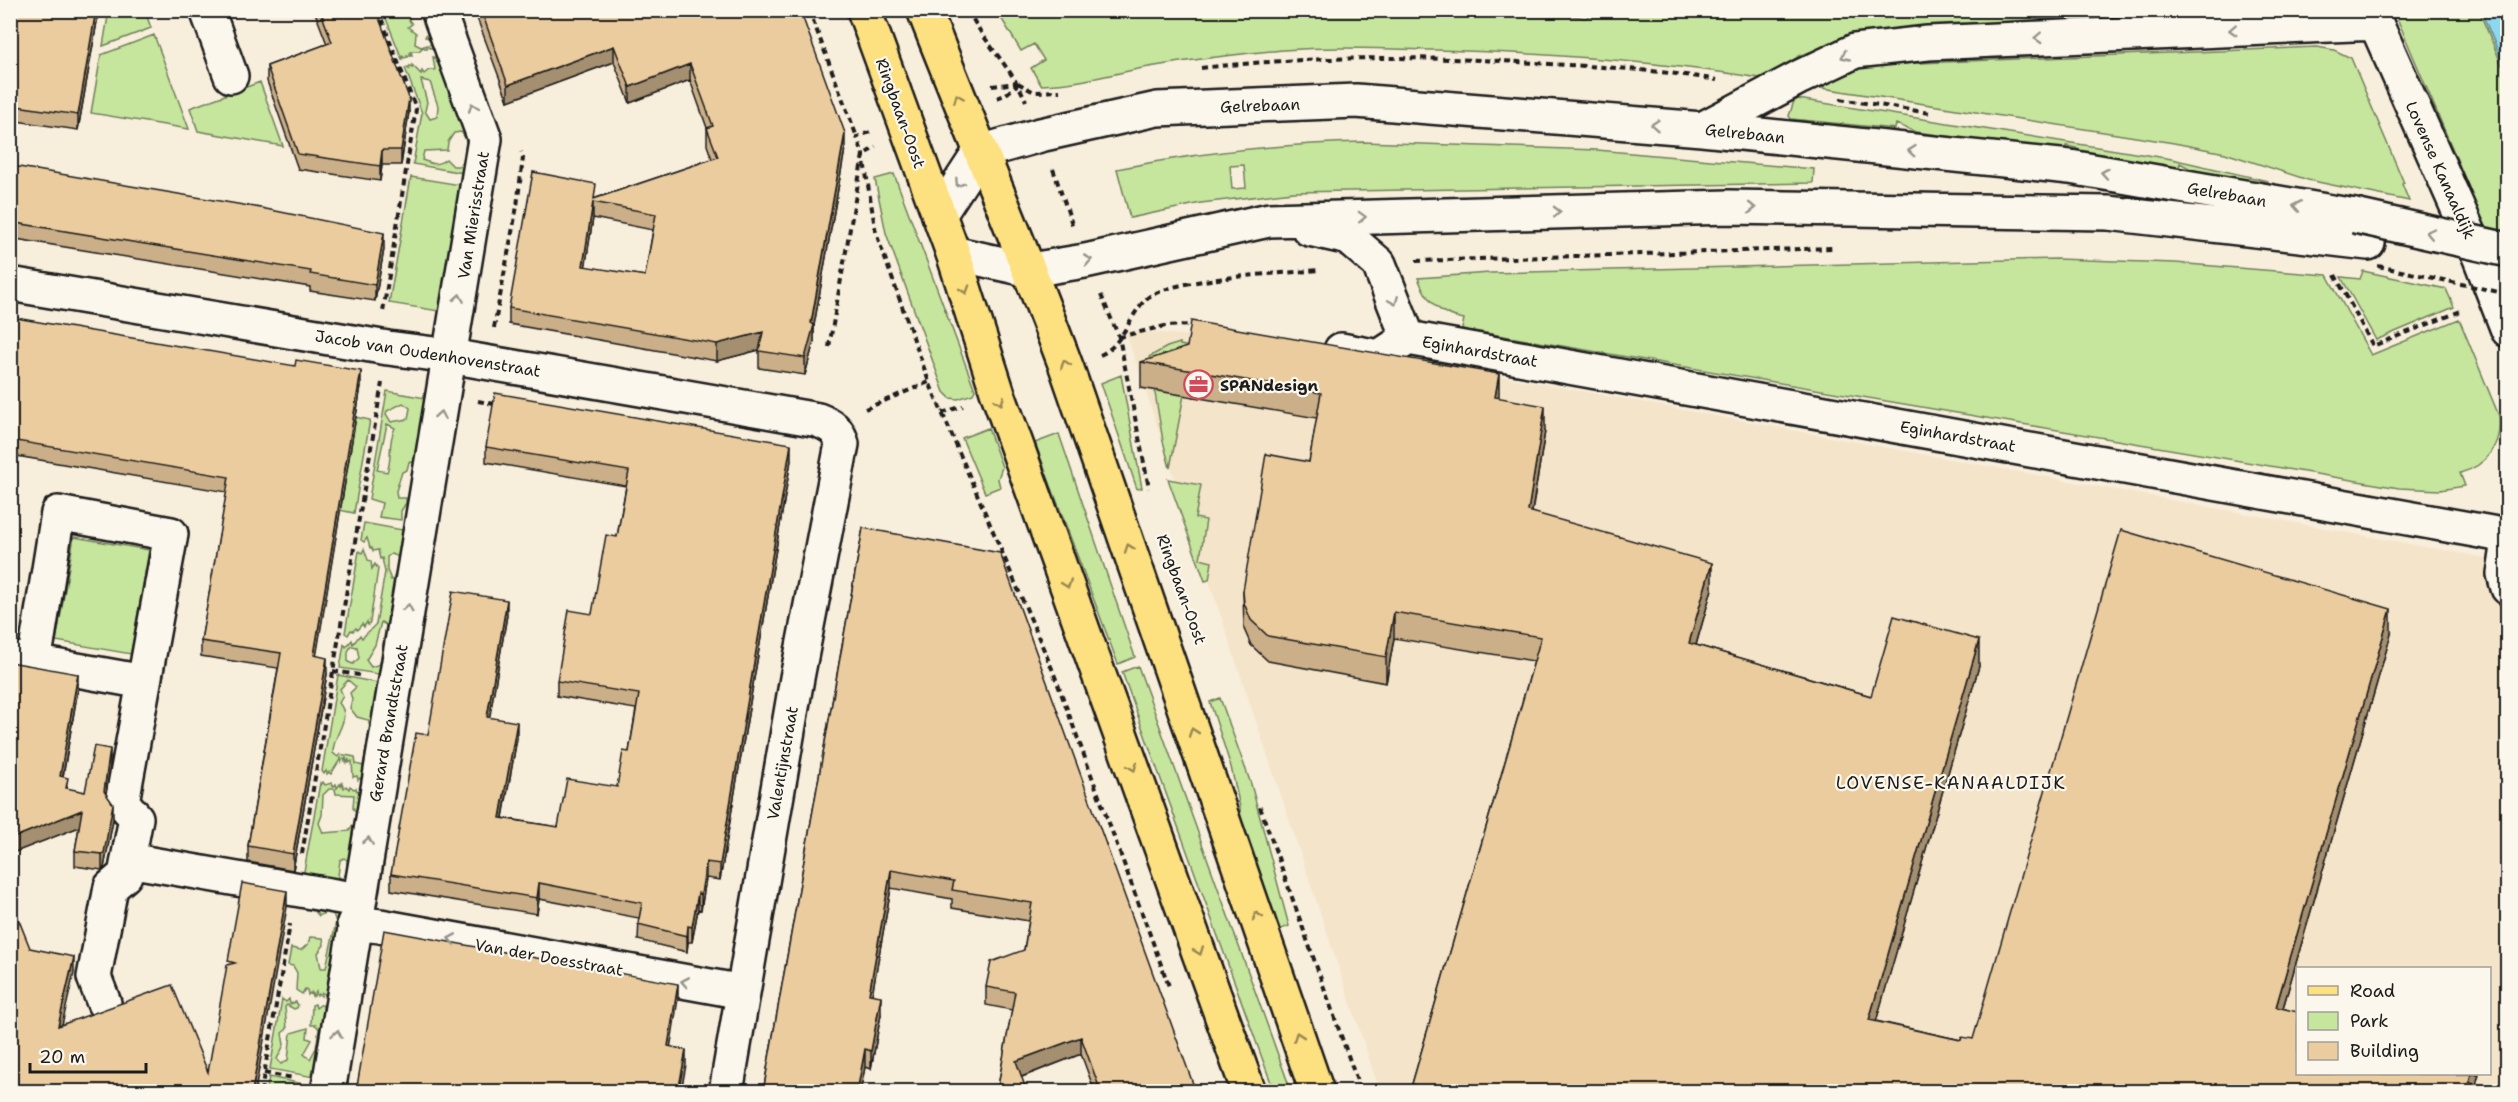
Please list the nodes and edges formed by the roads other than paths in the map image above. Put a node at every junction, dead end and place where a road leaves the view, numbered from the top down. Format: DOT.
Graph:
graph roads {
  1 [pos="207,10"];
  2 [pos="438,10"];
  3 [pos="864,10"];
  4 [pos="924,10"];
  5 [pos="2373,17"];
  6 [pos="231,76"];
  7 [pos="1702,129"];
  8 [pos="980,152"];
  9 [pos="939,215"];
  10 [pos="1269,220"];
  11 [pos="2367,247"];
  12 [pos="2508,250"];
  13 [pos="953,253"];
  14 [pos="1030,270"];
  15 [pos="10,284"];
  16 [pos="2504,288"];
  17 [pos="2508,330"];
  18 [pos="1408,338"];
  19 [pos="1310,345"];
  20 [pos="450,356"];
  21 [pos="840,435"];
  22 [pos="2508,536"];
  23 [pos="2508,547"];
  24 [pos="2508,588"];
  25 [pos="22,661"];
  26 [pos="144,682"];
  27 [pos="128,860"];
  28 [pos="356,912"];
  29 [pos="743,992"];
  30 [pos="104,1003"];
  31 [pos="328,1092"];
  32 [pos="726,1092"];
  33 [pos="1249,1092"];
  34 [pos="1317,1092"];
  1 -- 6 [label="street"];
  20 -- 2 [label="street, Van Mierisstraat, one-way"];
  3 -- 9 [label="main road, Ringbaan-Oost"];
  8 -- 4 [label="main road, one-way"];
  5 -- 7 [label="street, one-way"];
  5 -- 16 [label="street, Lovense Kanaaldijk"];
  7 -- 8 [label="street, Gelrebaan, one-way"];
  11 -- 7 [label="street, Gelrebaan, one-way"];
  8 -- 9 [label="street, one-way"];
  8 -- 14 [label="main road"];
  9 -- 13 [label="main road, Ringbaan-Oost"];
  10 -- 11 [label="street, Gelrebaan, one-way"];
  14 -- 10 [label="street, Gelrebaan, one-way"];
  10 -- 18 [label="street, Eginhardstraat, one-way"];
  12 -- 11 [label="street, Gelrebaan, one-way, bridge"];
  11 -- 16 [label="street, Gelrebaan"];
  13 -- 14 [label="street"];
  13 -- 33 [label="main road, Ringbaan-Oost, one-way"];
  34 -- 14 [label="main road, one-way"];
  15 -- 20 [label="street, Jacob van Oudenhovenstraat"];
  16 -- 17 [label="street, Lovense Kanaaldijk"];
  18 -- 19 [label="street, Eginhardstraat"];
  18 -- 22 [label="street, Eginhardstraat"];
  20 -- 21 [label="street, Jacob van Oudenhovenstraat"];
  28 -- 20 [label="street, Gerard Brandtstraat, one-way"];
  21 -- 29 [label="street, Valentijnstraat"];
  23 -- 24 [label="street"];
  25 -- 26 [label="street"];
  25 -- 26 [label="street"];
  26 -- 27 [label="street"];
  27 -- 28 [label="street, Van der Doesstraat"];
  27 -- 30 [label="street"];
  29 -- 28 [label="street, Van der Doesstraat, one-way"];
  31 -- 28 [label="street, Gerard Brandtstraat, one-way"];
  29 -- 32 [label="street, Valentijnstraat"];
}
